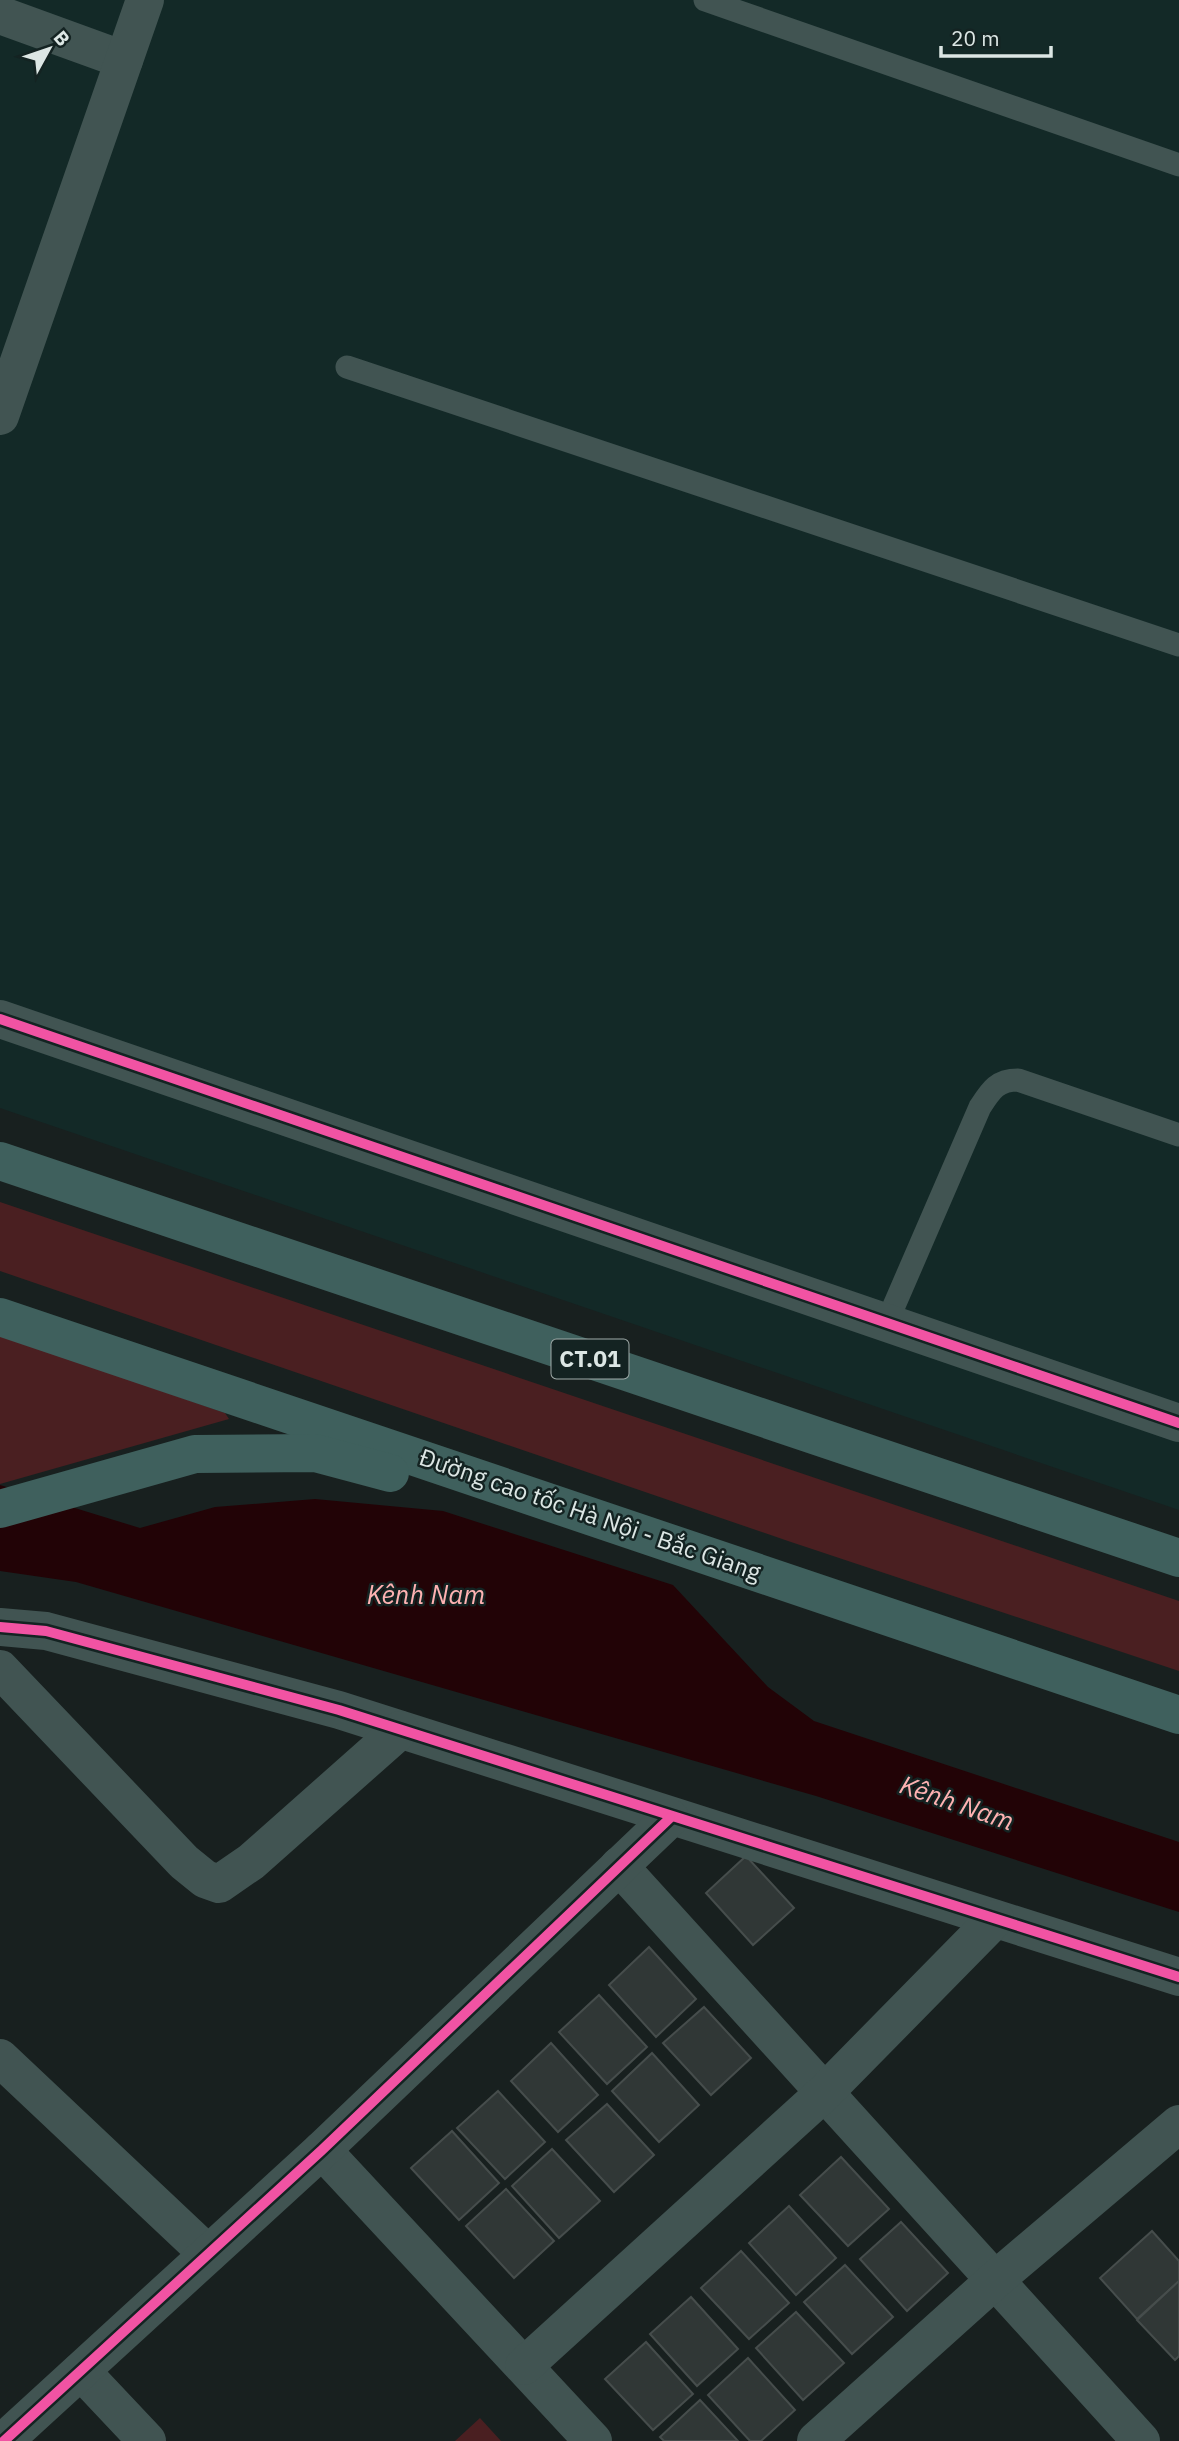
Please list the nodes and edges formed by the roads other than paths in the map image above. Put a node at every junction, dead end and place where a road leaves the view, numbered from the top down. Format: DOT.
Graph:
graph roads {
  1 [pos="145,0"];
  2 [pos="705,0"];
  3 [pos="0,15"];
  4 [pos="124,60"];
  5 [pos="1179,165"];
  6 [pos="347,367"];
  7 [pos="0,416"];
  8 [pos="1179,645"];
  9 [pos="0,1019"];
  10 [pos="1179,1135"];
  11 [pos="0,1160"];
  12 [pos="0,1317"];
  13 [pos="887,1322"];
  14 [pos="1179,1423"];
  15 [pos="0,1509"];
  16 [pos="1179,1558"];
  17 [pos="766,1575"];
  18 [pos="0,1627"];
  19 [pos="0,1669"];
  20 [pos="1179,1715"];
  21 [pos="400,1730"];
  22 [pos="670,1818"];
  23 [pos="619,1866"];
  24 [pos="995,1919"];
  25 [pos="1179,1977"];
  26 [pos="0,2058"];
  27 [pos="824,2093"];
  28 [pos="1179,2124"];
  29 [pos="322,2150"];
  30 [pos="208,2254"];
  31 [pos="995,2280"];
  32 [pos="524,2367"];
  33 [pos="81,2371"];
  34 [pos="4,2441"];
  35 [pos="147,2441"];
  36 [pos="593,2441"];
  37 [pos="816,2441"];
  38 [pos="1141,2441"];
  1 -- 4 [label="street"];
  2 -- 5 [label="lane"];
  3 -- 4 [label="street"];
  4 -- 7 [label="street"];
  6 -- 8 [label="lane"];
  9 -- 13 [label="street"];
  10 -- 13 [label="lane"];
  11 -- 16 [label="highway, CT.01"];
  12 -- 17 [label="highway, Đường cao tốc Hà Nội - Bắc Giang"];
  13 -- 14 [label="street"];
  15 -- 17 [label="highway"];
  17 -- 20 [label="highway, Đường cao tốc Hà Nội - Bắc Giang"];
  18 -- 21 [label="street"];
  19 -- 21 [label="street"];
  21 -- 22 [label="street"];
  22 -- 23 [label="street"];
  22 -- 24 [label="street"];
  23 -- 27 [label="street"];
  23 -- 29 [label="street"];
  24 -- 25 [label="street"];
  24 -- 27 [label="street"];
  26 -- 30 [label="street"];
  27 -- 31 [label="street"];
  27 -- 32 [label="street"];
  28 -- 31 [label="street"];
  29 -- 30 [label="street"];
  29 -- 32 [label="street"];
  30 -- 33 [label="street"];
  31 -- 37 [label="street"];
  31 -- 38 [label="street"];
  32 -- 36 [label="street"];
  33 -- 34 [label="street"];
  33 -- 35 [label="street"];
}
